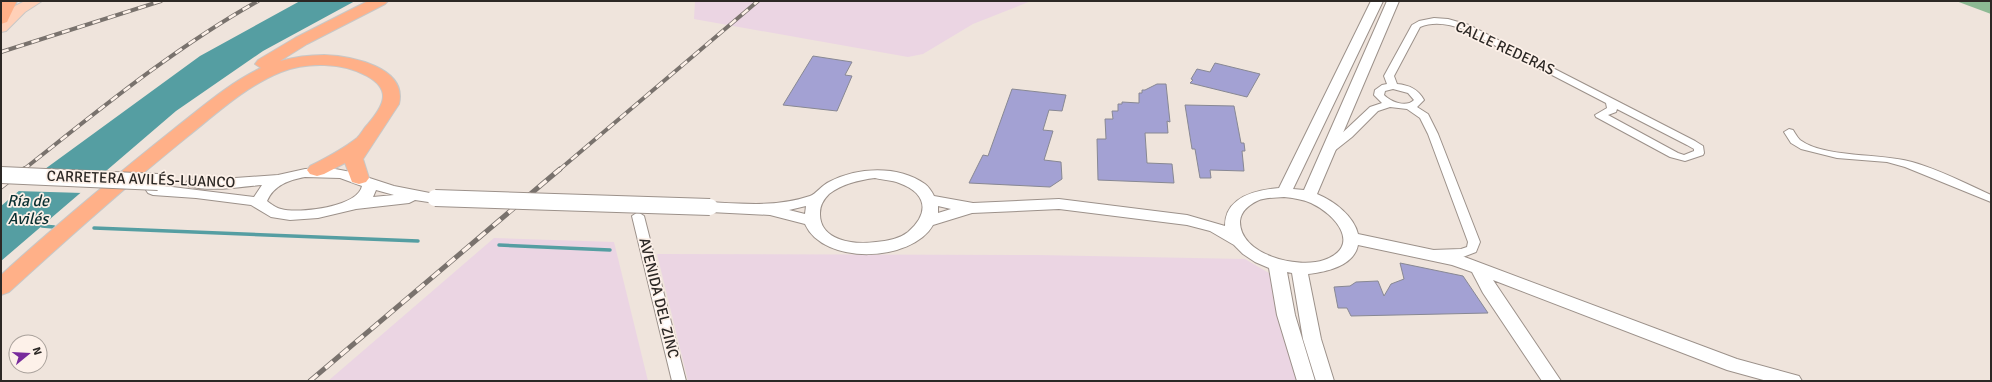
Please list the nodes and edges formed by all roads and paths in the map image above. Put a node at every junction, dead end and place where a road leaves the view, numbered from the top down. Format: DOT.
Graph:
graph roads {
  1 [pos="9,1"];
  2 [pos="35,1"];
  3 [pos="380,1"];
  4 [pos="388,1"];
  5 [pos="1377,1"];
  6 [pos="1393,1"];
  7 [pos="346,18"];
  8 [pos="1,19"];
  9 [pos="1,28"];
  10 [pos="321,50"];
  11 [pos="296,58"];
  12 [pos="1393,86"];
  13 [pos="1608,100"];
  14 [pos="213,101"];
  15 [pos="1390,104"];
  16 [pos="1409,106"];
  17 [pos="1789,132"];
  18 [pos="363,142"];
  19 [pos="1329,150"];
  20 [pos="140,165"];
  21 [pos="316,170"];
  22 [pos="1,175"];
  23 [pos="280,179"];
  24 [pos="364,181"];
  25 [pos="1,184"];
  26 [pos="156,186"];
  27 [pos="1284,192"];
  28 [pos="1308,196"];
  29 [pos="428,197"];
  30 [pos="817,199"];
  31 [pos="1991,199"];
  32 [pos="931,200"];
  33 [pos="259,203"];
  34 [pos="356,204"];
  35 [pos="973,208"];
  36 [pos="770,210"];
  37 [pos="1234,213"];
  38 [pos="638,216"];
  39 [pos="1187,220"];
  40 [pos="812,221"];
  41 [pos="928,221"];
  42 [pos="1352,238"];
  43 [pos="1239,241"];
  44 [pos="1410,251"];
  45 [pos="1277,266"];
  46 [pos="1299,268"];
  47 [pos="1478,268"];
  48 [pos="1,287"];
  49 [pos="679,381"];
  50 [pos="1306,381"];
  51 [pos="1325,381"];
  52 [pos="1552,381"];
  53 [pos="1793,381"];
  1 -- 8 [label="highway"];
  2 -- 9 [label="main road"];
  3 -- 7 [label="highway"];
  4 -- 10 [label="highway"];
  5 -- 27 [label="main road"];
  6 -- 19 [label="main road"];
  7 -- 11 [label="highway"];
  7 -- 14 [label="highway"];
  10 -- 11 [label="highway"];
  10 -- 11 [label="highway"];
  10 -- 18 [label="highway"];
  11 -- 14 [label="highway"];
  11 -- 20 [label="highway"];
  12 -- 13 [label="street, CALLE REDERAS"];
  12 -- 15 [label="street"];
  12 -- 16 [label="street"];
  13 -- 13 [label="street, CALLE REDERAS"];
  14 -- 20 [label="highway"];
  15 -- 16 [label="street"];
  15 -- 19 [label="street"];
  16 -- 44 [label="street"];
  17 -- 31 [label="street"];
  18 -- 21 [label="highway"];
  18 -- 24 [label="highway"];
  19 -- 28 [label="main road"];
  20 -- 48 [label="highway"];
  22 -- 26 [label="main road, CARRETERA AVILÉS-LUANCO, bridge"];
  23 -- 24 [label="main road, CARRETERA AVILÉS-LUANCO"];
  23 -- 26 [label="main road, CARRETERA AVILÉS-LUANCO"];
  23 -- 33 [label="main road"];
  24 -- 29 [label="main road, CARRETERA AVILÉS-LUANCO"];
  24 -- 34 [label="main road"];
  25 -- 26 [label="main road, CARRETERA AVILÉS-LUANCO"];
  26 -- 33 [label="main road, CARRETERA AVILÉS-LUANCO"];
  27 -- 28 [label="main road"];
  27 -- 37 [label="main road"];
  28 -- 42 [label="main road"];
  29 -- 34 [label="main road, CARRETERA AVILÉS-LUANCO"];
  29 -- 36 [label="main road, bridge"];
  30 -- 32 [label="main road"];
  30 -- 36 [label="main road"];
  30 -- 40 [label="main road"];
  32 -- 35 [label="main road"];
  32 -- 41 [label="main road"];
  33 -- 34 [label="main road, CARRETERA AVILÉS-LUANCO"];
  35 -- 39 [label="main road"];
  35 -- 41 [label="main road"];
  36 -- 40 [label="main road"];
  37 -- 39 [label="main road"];
  37 -- 43 [label="main road"];
  38 -- 49 [label="street, AVENIDA DEL ZINC"];
  39 -- 43 [label="main road"];
  40 -- 41 [label="main road"];
  42 -- 44 [label="main road"];
  42 -- 46 [label="main road"];
  43 -- 45 [label="main road"];
  44 -- 47 [label="main road"];
  45 -- 46 [label="main road"];
  45 -- 50 [label="main road"];
  46 -- 51 [label="main road"];
  47 -- 52 [label="main road"];
  47 -- 53 [label="main road"];
}
